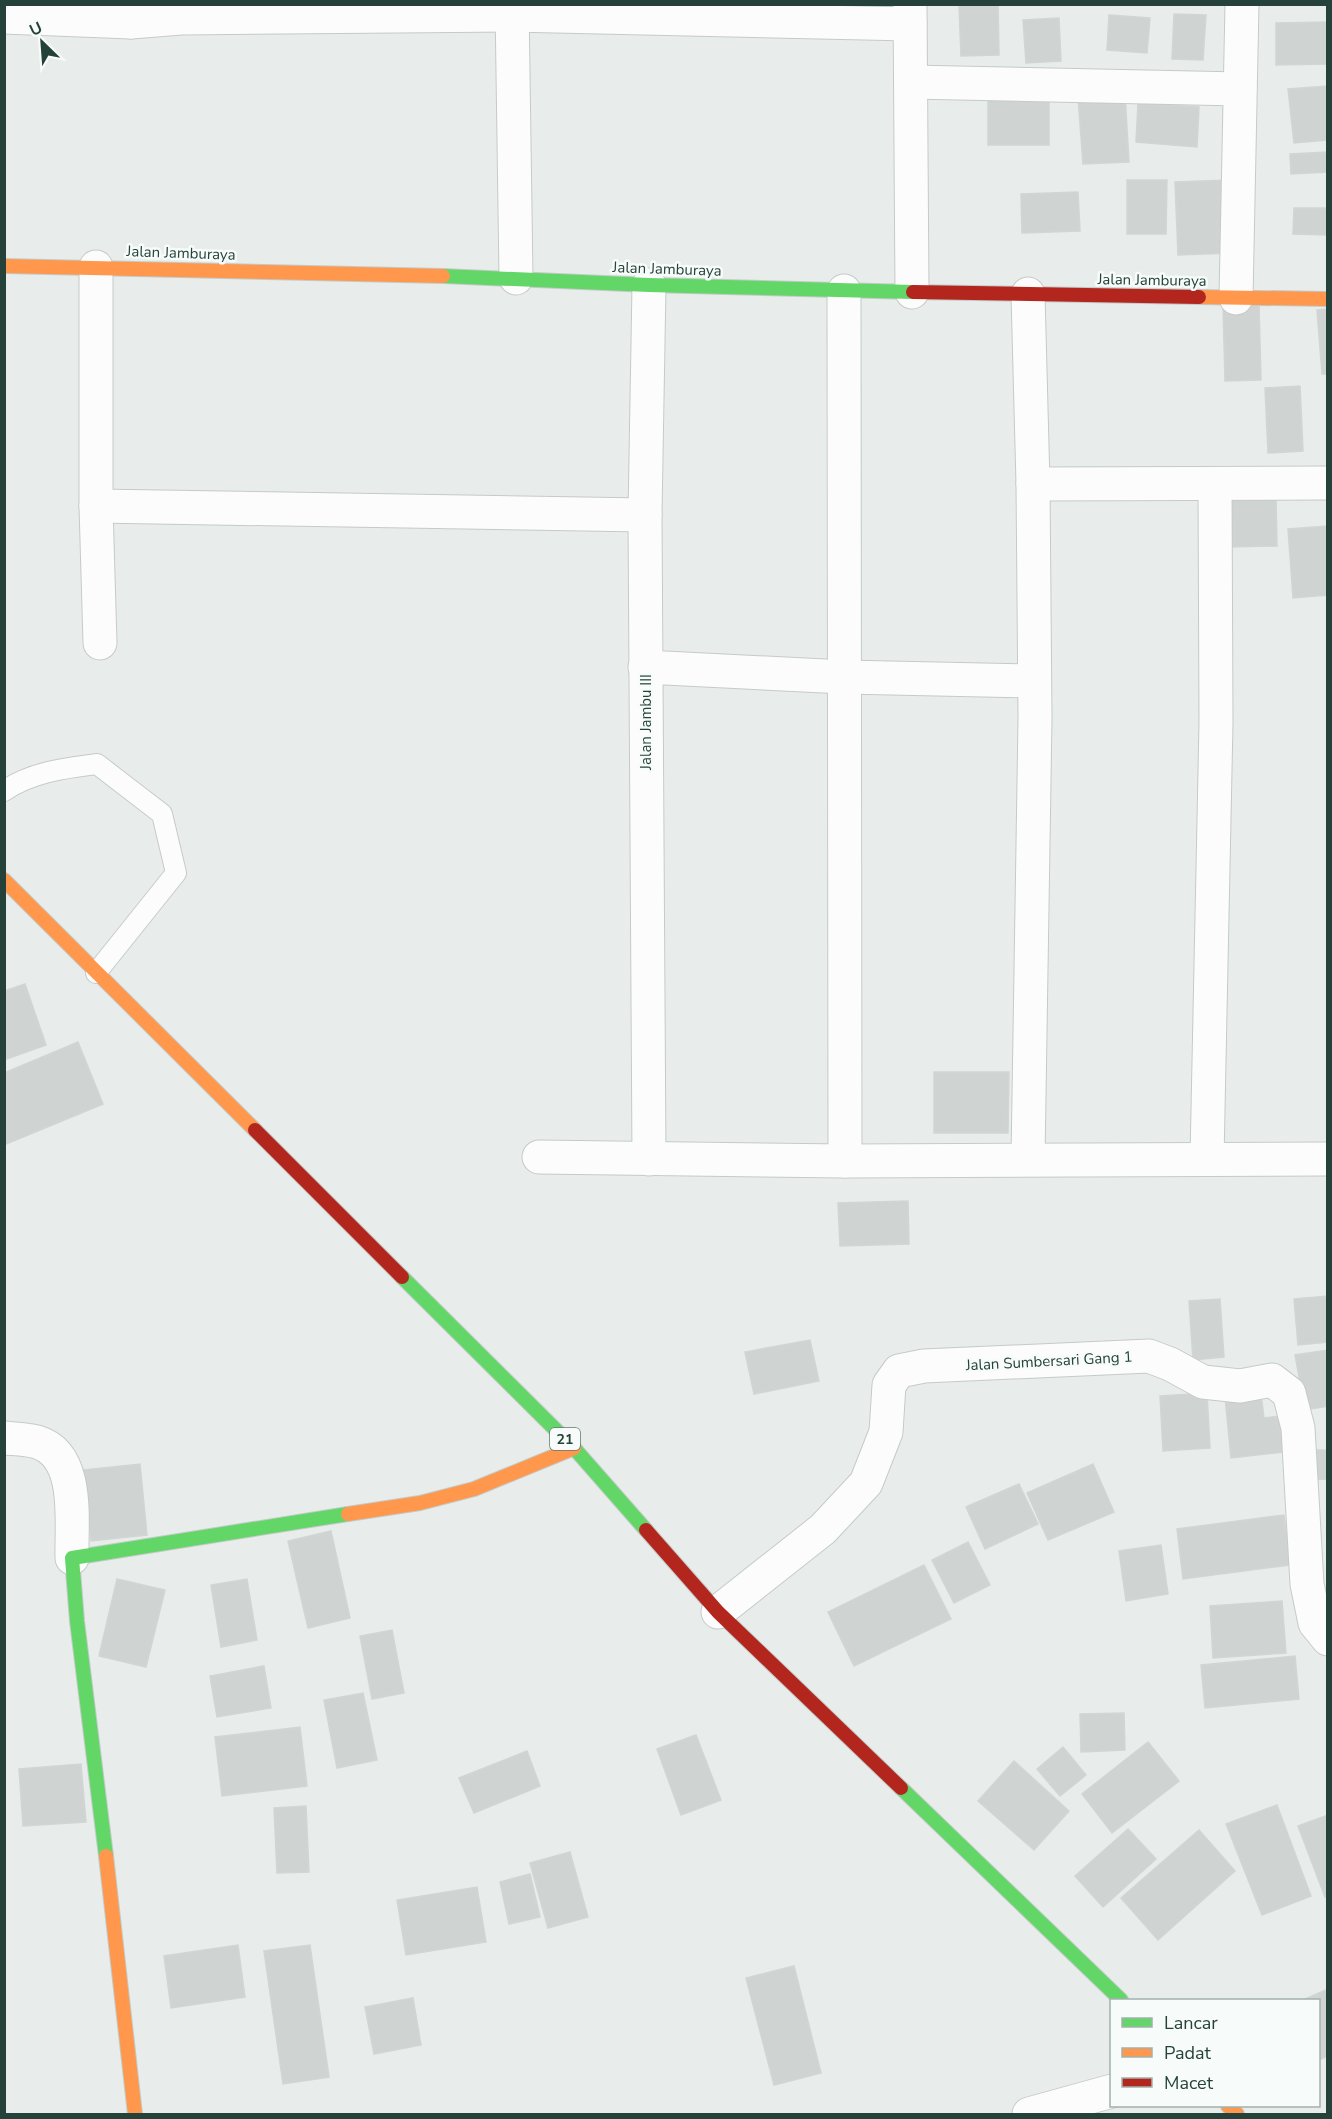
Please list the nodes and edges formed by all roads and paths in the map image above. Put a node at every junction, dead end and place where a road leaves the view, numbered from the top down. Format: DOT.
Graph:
graph roads {
  1 [pos="1242,4"];
  2 [pos="512,10"];
  3 [pos="280,11"];
  4 [pos="131,13"];
  5 [pos="910,14"];
  6 [pos="4,17"];
  7 [pos="911,82"];
  8 [pos="1240,89"];
  9 [pos="4,266"];
  10 [pos="96,267"];
  11 [pos="516,278"];
  12 [pos="649,285"];
  13 [pos="844,291"];
  14 [pos="912,292"];
  15 [pos="1028,294"];
  16 [pos="1236,298"];
  17 [pos="1328,299"];
  18 [pos="1328,483"];
  19 [pos="1033,484"];
  20 [pos="1215,484"];
  21 [pos="96,506"];
  22 [pos="645,515"];
  23 [pos="100,643"];
  24 [pos="645,667"];
  25 [pos="844,677"];
  26 [pos="1034,681"];
  27 [pos="4,791"];
  28 [pos="4,880"];
  29 [pos="96,973"];
  30 [pos="539,1157"];
  31 [pos="649,1159"];
  32 [pos="1028,1159"];
  33 [pos="1207,1159"];
  34 [pos="1328,1159"];
  35 [pos="844,1161"];
  36 [pos="4,1438"];
  37 [pos="574,1448"];
  38 [pos="72,1558"];
  39 [pos="718,1612"];
  40 [pos="1328,1639"];
  41 [pos="1119,1999"];
  42 [pos="1110,2092"];
  43 [pos="135,2115"];
  44 [pos="1029,2115"];
  1 -- 8 [label="street"];
  2 -- 3 [label="street"];
  2 -- 5 [label="street"];
  2 -- 11 [label="street"];
  3 -- 4 [label="street"];
  4 -- 6 [label="street"];
  5 -- 7 [label="street"];
  7 -- 8 [label="street"];
  7 -- 14 [label="street"];
  8 -- 16 [label="street"];
  9 -- 10 [label="main road, Jalan Jamburaya"];
  10 -- 11 [label="main road, Jalan Jamburaya"];
  10 -- 21 [label="street"];
  11 -- 12 [label="main road, Jalan Jamburaya"];
  12 -- 13 [label="main road, Jalan Jamburaya"];
  12 -- 22 [label="street, Jalan Jambu III"];
  13 -- 14 [label="main road, Jalan Jamburaya"];
  13 -- 25 [label="street"];
  14 -- 15 [label="main road, Jalan Jamburaya"];
  15 -- 16 [label="main road, Jalan Jamburaya"];
  15 -- 19 [label="street"];
  16 -- 17 [label="main road, Jalan Jamburaya"];
  18 -- 20 [label="street"];
  19 -- 20 [label="street"];
  19 -- 26 [label="street"];
  20 -- 33 [label="street"];
  21 -- 22 [label="street"];
  21 -- 23 [label="street"];
  22 -- 24 [label="street, Jalan Jambu III"];
  24 -- 25 [label="street"];
  24 -- 31 [label="street, Jalan Jambu III"];
  25 -- 26 [label="street"];
  25 -- 35 [label="street"];
  26 -- 32 [label="street"];
  27 -- 29 [label="lane"];
  28 -- 29 [label="main road, 21"];
  29 -- 37 [label="main road, 21"];
  30 -- 31 [label="street"];
  31 -- 35 [label="street"];
  32 -- 33 [label="street"];
  32 -- 35 [label="street"];
  33 -- 34 [label="street"];
  36 -- 38 [label="street"];
  37 -- 38 [label="main road"];
  37 -- 39 [label="main road, 21"];
  38 -- 43 [label="main road"];
  39 -- 40 [label="street, Jalan Sumbersari Gang 1"];
  39 -- 41 [label="main road, 21"];
  42 -- 44 [label="street"];
}
